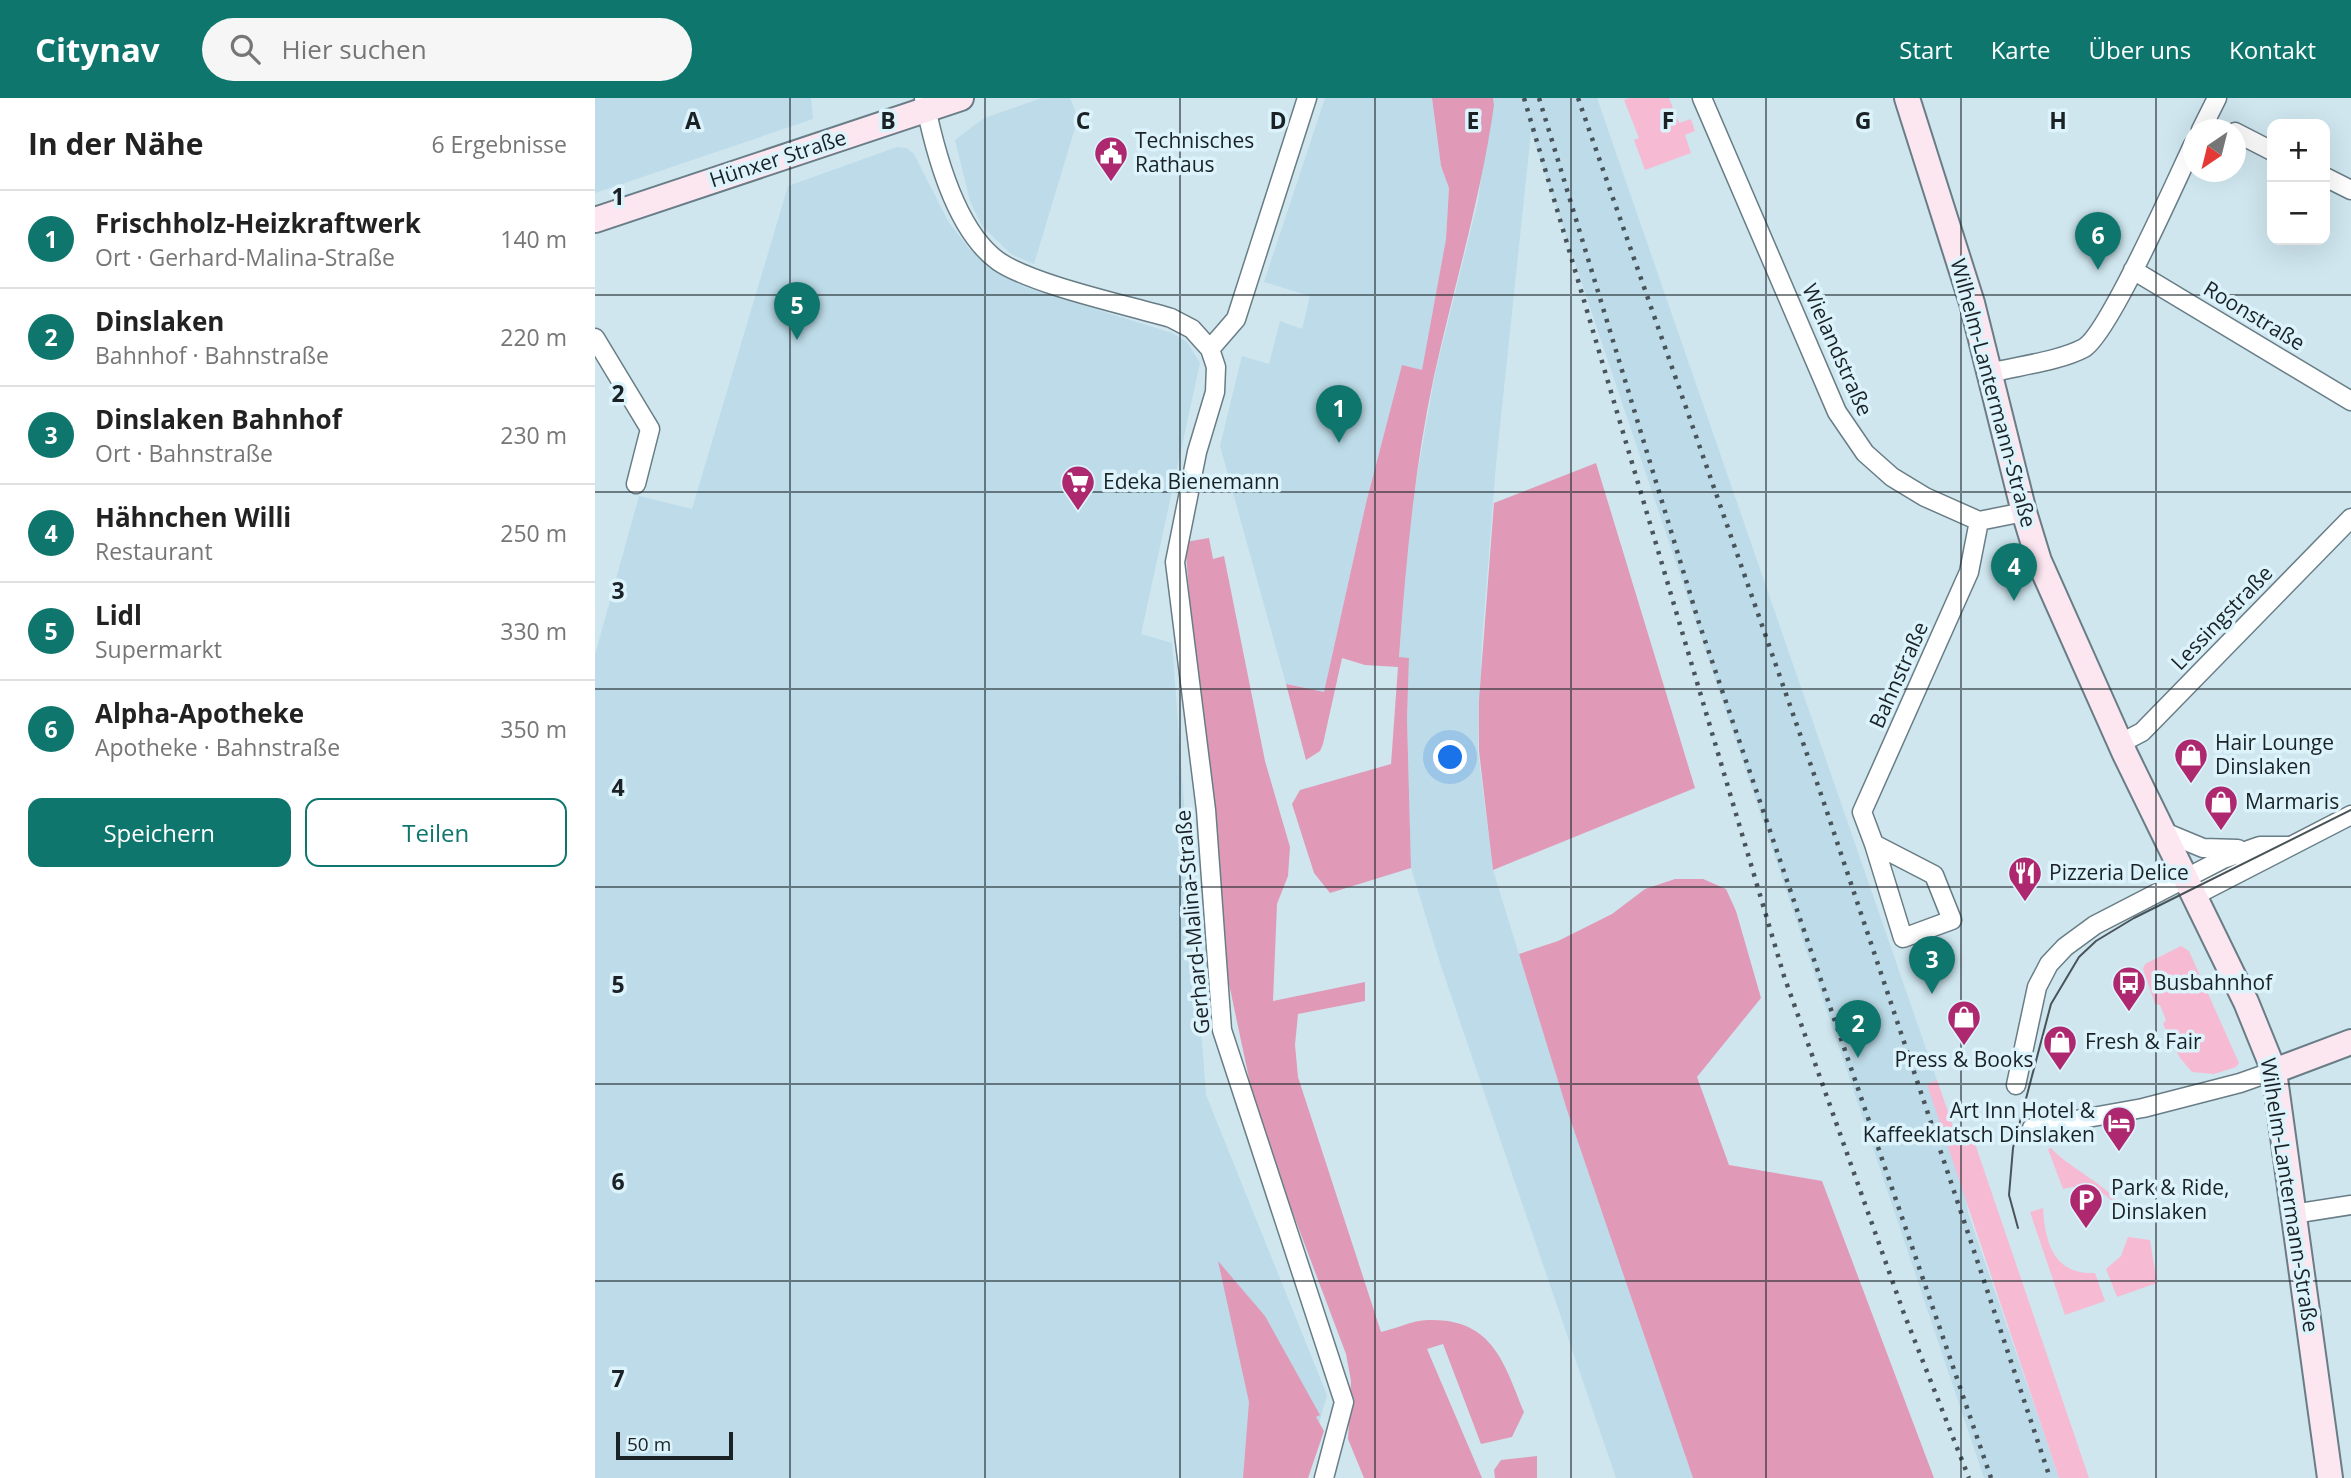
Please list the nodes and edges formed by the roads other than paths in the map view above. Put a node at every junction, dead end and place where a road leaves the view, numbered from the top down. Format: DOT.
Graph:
graph roads {
  1 [pos="961,98"];
  2 [pos="1290,98"];
  3 [pos="1307,98"];
  4 [pos="1702,98"];
  5 [pos="1907,98"];
  6 [pos="2217,98"];
  7 [pos="925,104"];
  8 [pos="2206,119"];
  9 [pos="1300,124"];
  10 [pos="2246,138"];
  11 [pos="2267,148"];
  12 [pos="2183,166"];
  13 [pos="2330,180"];
  14 [pos="2351,190"];
  15 [pos="595,219"];
  16 [pos="2133,270"];
  17 [pos="595,338"];
  18 [pos="1209,349"];
  19 [pos="1990,373"];
  20 [pos="2351,401"];
  21 [pos="636,484"];
  22 [pos="2024,512"];
  23 [pos="2351,518"];
  24 [pos="1979,521"];
  25 [pos="2121,743"];
  26 [pos="2351,815"];
  27 [pos="2162,831"];
  28 [pos="1874,844"];
  29 [pos="2288,846"];
  30 [pos="2248,849"];
  31 [pos="2190,887"];
  32 [pos="2351,1042"];
  33 [pos="2274,1071"];
  34 [pos="2016,1085"];
  35 [pos="2032,1128"];
  36 [pos="2351,1205"];
  37 [pos="2293,1214"];
  38 [pos="1324,1478"];
  39 [pos="2330,1478"];
  1 -- 7 [label="main road, Hünxer Straße"];
  2 -- 9 [label="street"];
  3 -- 9 [label="street"];
  4 -- 24 [label="street, Wielandstraße"];
  5 -- 19 [label="main road, Wilhelm-Lantermann-Straße"];
  6 -- 8 [label="street"];
  7 -- 15 [label="main road, Hünxer Straße"];
  7 -- 18 [label="street"];
  9 -- 18 [label="street"];
  10 -- 11 [label="street"];
  12 -- 16 [label="street"];
  13 -- 14 [label="street"];
  16 -- 19 [label="street"];
  16 -- 20 [label="street, Roonstraße"];
  17 -- 21 [label="street"];
  18 -- 38 [label="street, Gerhard-Malina-Straße"];
  19 -- 22 [label="main road, Wilhelm-Lantermann-Straße"];
  22 -- 24 [label="street"];
  22 -- 25 [label="main road, Wilhelm-Lantermann-Straße"];
  23 -- 25 [label="street, Lessingstraße"];
  24 -- 28 [label="street, Bahnstraße"];
  25 -- 27 [label="main road, Wilhelm-Lantermann-Straße"];
  26 -- 29 [label="street"];
  27 -- 30 [label="street"];
  27 -- 31 [label="main road, Wilhelm-Lantermann-Straße"];
  28 -- 28 [label="street, Bahnstraße"];
  29 -- 30 [label="street"];
  29 -- 31 [label="street"];
  30 -- 31 [label="street"];
  31 -- 33 [label="main road, Wilhelm-Lantermann-Straße"];
  31 -- 34 [label="street"];
  32 -- 33 [label="main road"];
  33 -- 35 [label="street"];
  33 -- 37 [label="main road, Wilhelm-Lantermann-Straße"];
  36 -- 37 [label="street"];
  37 -- 39 [label="main road, Wilhelm-Lantermann-Straße"];
}
